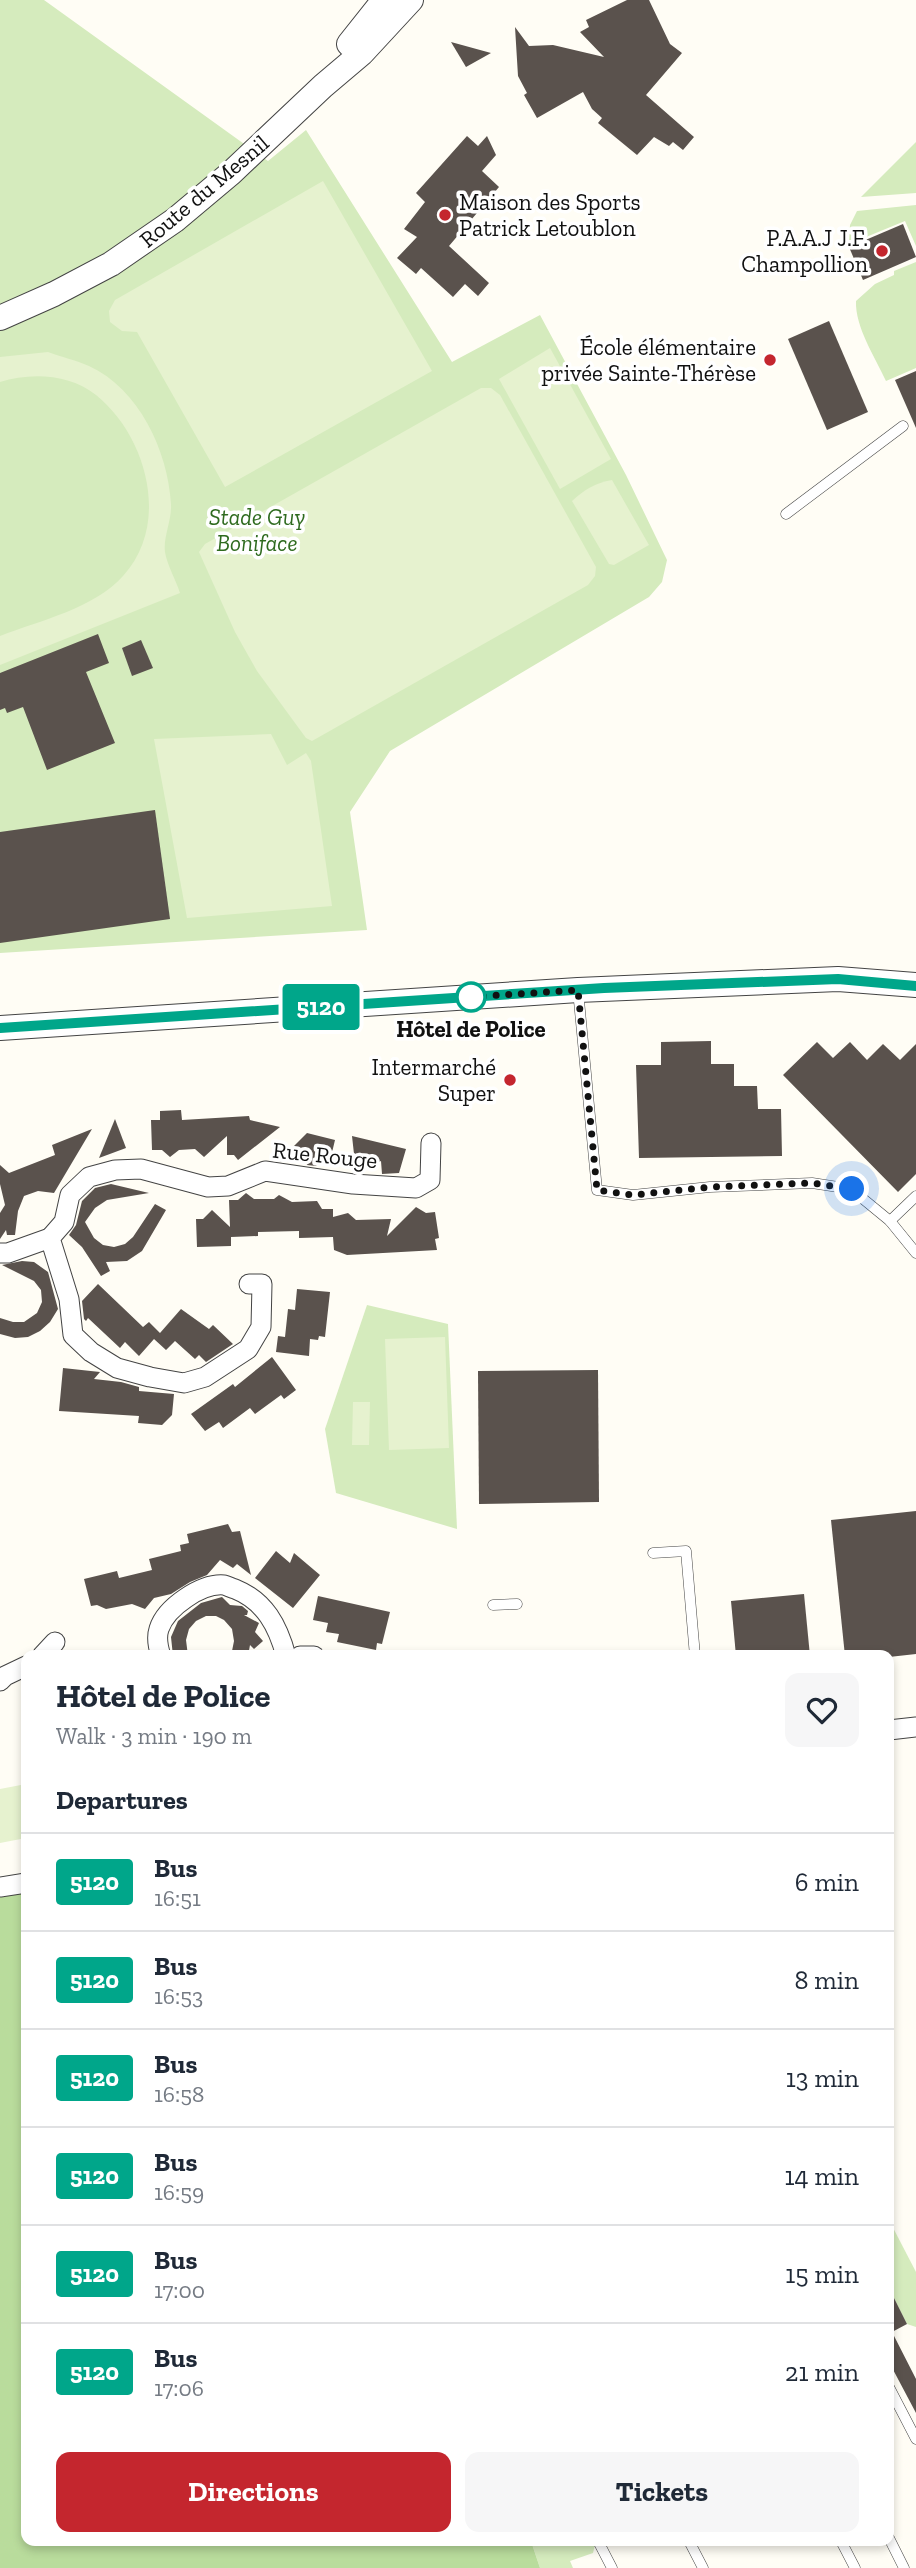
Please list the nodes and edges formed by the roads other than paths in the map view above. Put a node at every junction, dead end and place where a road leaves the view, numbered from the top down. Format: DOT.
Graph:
graph roads {
  1 [pos="384,0"];
  2 [pos="397,0"];
  3 [pos="411,0"];
  4 [pos="379,32"];
  5 [pos="323,86"];
  6 [pos="0,318"];
  7 [pos="903,426"];
  8 [pos="786,514"];
  9 [pos="916,985"];
  10 [pos="578,990"];
  11 [pos="0,1028"];
  12 [pos="432,1143"];
  13 [pos="916,1196"];
  14 [pos="890,1221"];
  15 [pos="50,1238"];
  16 [pos="916,1252"];
  17 [pos="0,1253"];
  18 [pos="249,1284"];
  19 [pos="653,1553"];
  20 [pos="517,1604"];
  21 [pos="492,1605"];
  22 [pos="159,1650"];
  23 [pos="284,1650"];
  24 [pos="694,1650"];
  25 [pos="21,1668"];
  26 [pos="0,1681"];
  27 [pos="916,1727"];
  28 [pos="894,1729"];
  29 [pos="21,1884"];
  30 [pos="0,1887"];
  31 [pos="894,2397"];
  32 [pos="916,2439"];
  33 [pos="601,2546"];
  34 [pos="692,2546"];
  35 [pos="844,2546"];
  36 [pos="893,2546"];
  37 [pos="612,2568"];
  38 [pos="703,2568"];
  39 [pos="855,2568"];
  40 [pos="904,2568"];
  1 -- 5 [label="street, Route du Mesnil"];
  2 -- 4 [label="street, Route du Mesnil"];
  3 -- 4 [label="street, Route du Mesnil"];
  4 -- 5 [label="street, Route du Mesnil"];
  5 -- 6 [label="street, Route du Mesnil"];
  7 -- 8 [label="lane"];
  9 -- 10 [label="street"];
  10 -- 11 [label="street"];
  10 -- 14 [label="lane"];
  12 -- 15 [label="street, Rue Rouge"];
  13 -- 14 [label="lane"];
  14 -- 16 [label="lane"];
  15 -- 17 [label="street"];
  15 -- 18 [label="street"];
  19 -- 24 [label="lane"];
  20 -- 21 [label="lane"];
  22 -- 23 [label="street"];
  25 -- 26 [label="street"];
  27 -- 28 [label="street"];
  29 -- 30 [label="street"];
  31 -- 32 [label="lane"];
  33 -- 37 [label="lane"];
  34 -- 38 [label="lane"];
  35 -- 39 [label="lane"];
  36 -- 40 [label="lane"];
}
